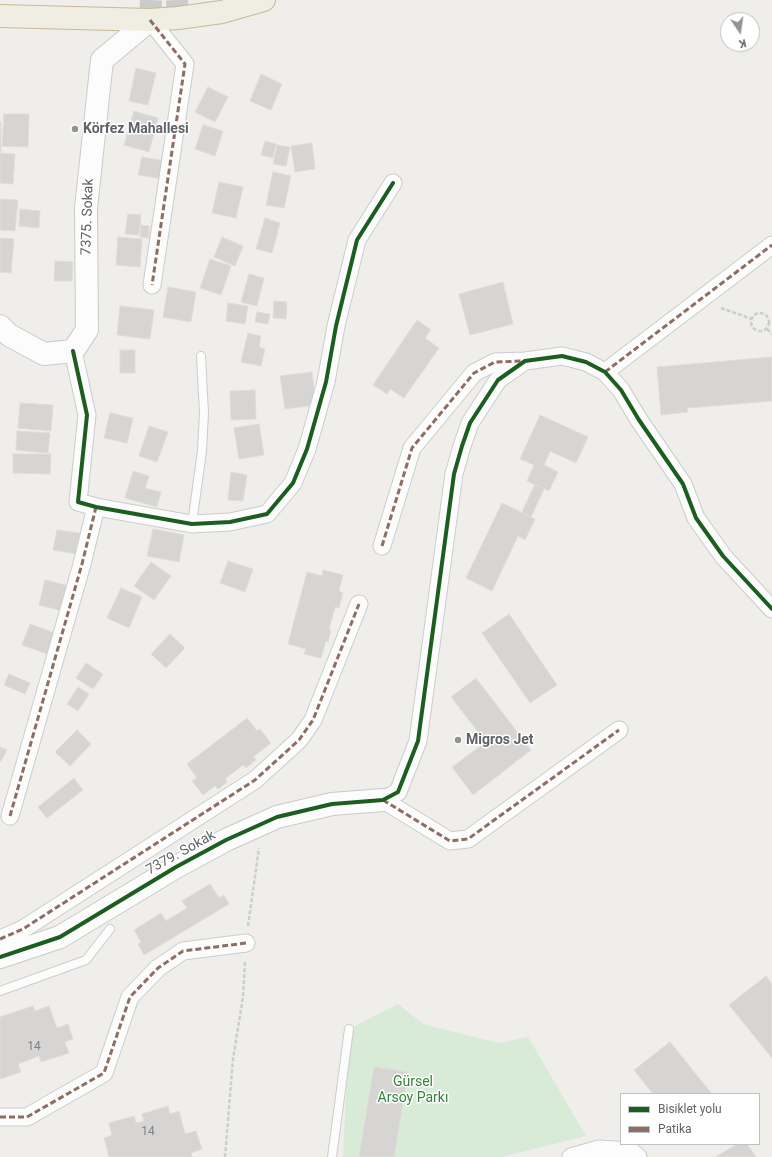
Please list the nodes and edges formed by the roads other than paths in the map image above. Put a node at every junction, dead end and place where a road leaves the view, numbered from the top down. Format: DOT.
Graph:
graph roads {
  1 [pos="264,0"];
  2 [pos="0,16"];
  3 [pos="150,20"];
  4 [pos="393,183"];
  5 [pos="772,245"];
  6 [pos="152,285"];
  7 [pos="0,326"];
  8 [pos="73,351"];
  9 [pos="201,356"];
  10 [pos="525,360"];
  11 [pos="605,372"];
  12 [pos="96,507"];
  13 [pos="192,524"];
  14 [pos="382,546"];
  15 [pos="359,604"];
  16 [pos="772,609"];
  17 [pos="619,730"];
  18 [pos="383,800"];
  19 [pos="10,816"];
  20 [pos="110,929"];
  21 [pos="0,939"];
  22 [pos="246,943"];
  23 [pos="0,957"];
  24 [pos="0,991"];
  25 [pos="348,1030"];
  26 [pos="0,1117"];
  27 [pos="332,1157"];
  28 [pos="572,1157"];
  29 [pos="638,1157"];
  1 -- 3 [label="highway"];
  2 -- 3 [label="highway"];
  3 -- 6 [label="street"];
  3 -- 8 [label="street, 7375. Sokak"];
  4 -- 13 [label="street"];
  5 -- 11 [label="street"];
  7 -- 8 [label="street"];
  8 -- 12 [label="street"];
  9 -- 13 [label="lane"];
  10 -- 11 [label="street"];
  10 -- 14 [label="street"];
  10 -- 18 [label="street"];
  11 -- 16 [label="street"];
  12 -- 13 [label="street"];
  12 -- 19 [label="street"];
  15 -- 21 [label="street"];
  17 -- 18 [label="street"];
  18 -- 23 [label="street, 7379. Sokak"];
  20 -- 24 [label="lane"];
  22 -- 26 [label="street"];
  25 -- 27 [label="lane"];
  28 -- 29 [label="street"];
}
